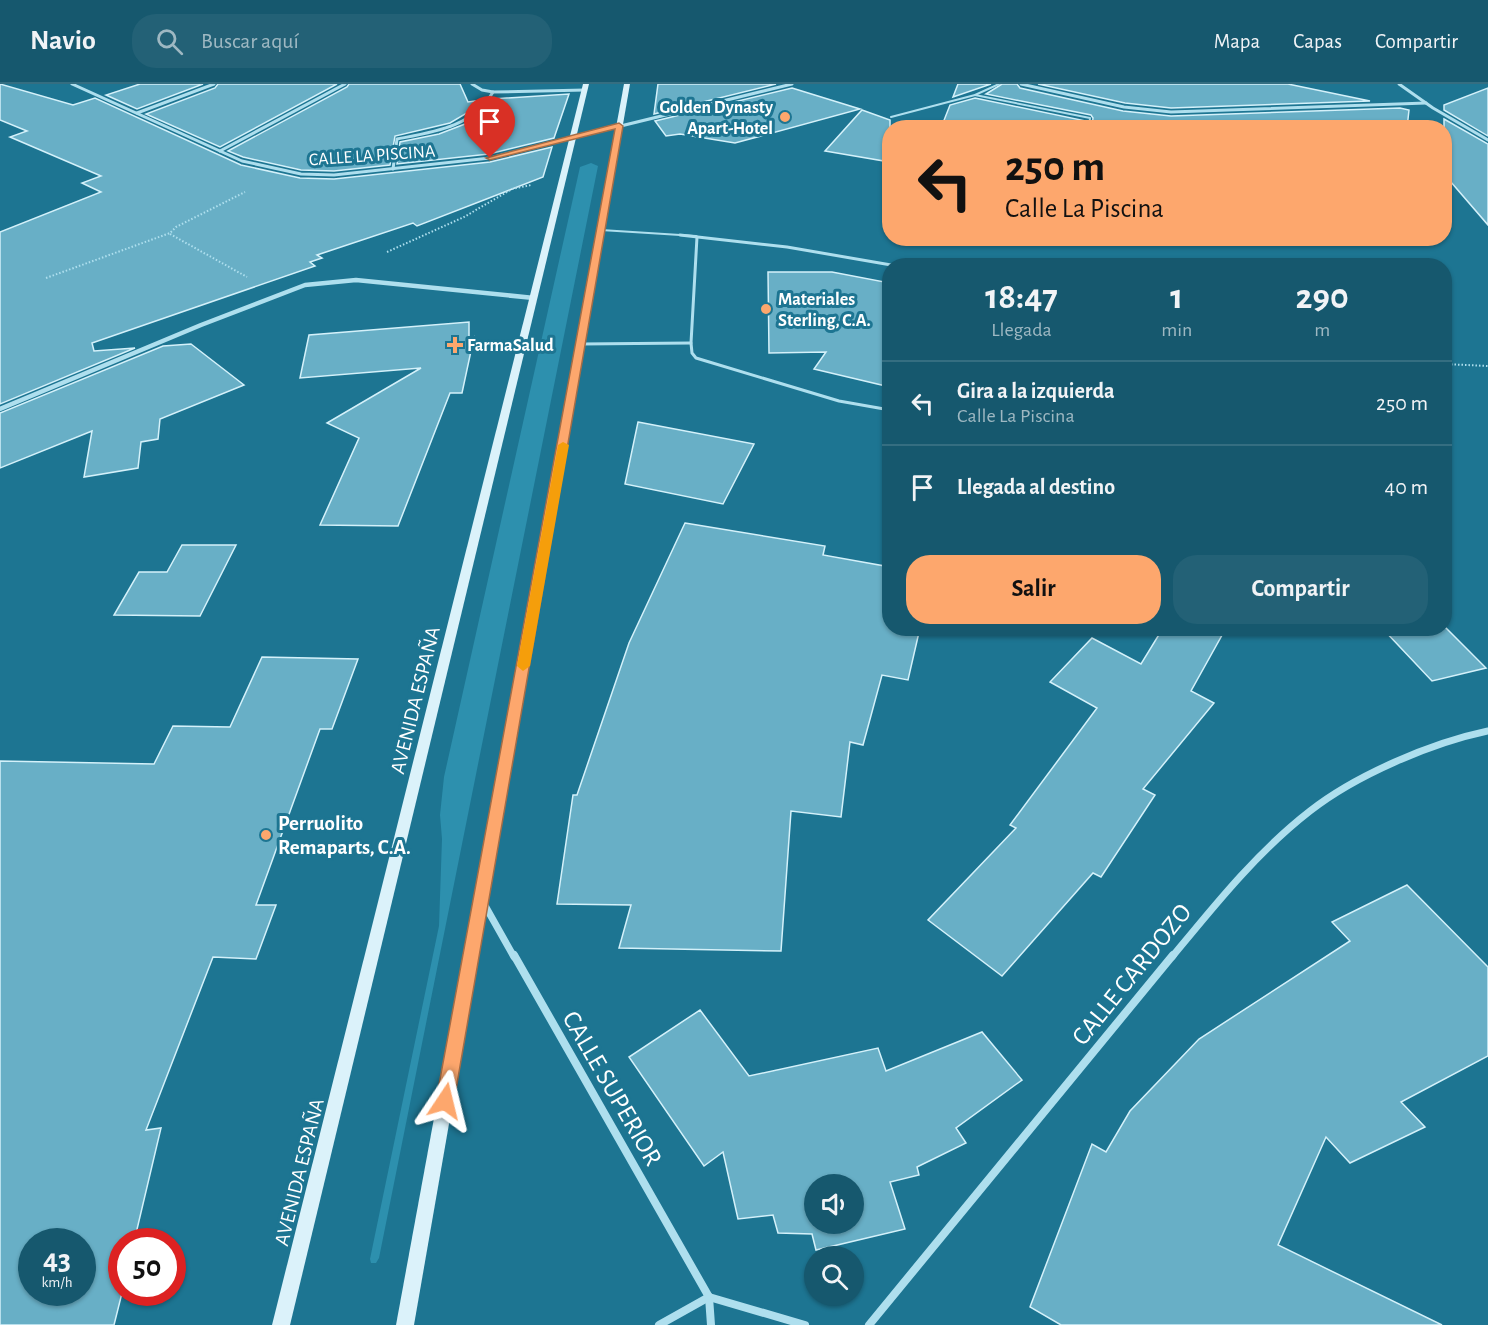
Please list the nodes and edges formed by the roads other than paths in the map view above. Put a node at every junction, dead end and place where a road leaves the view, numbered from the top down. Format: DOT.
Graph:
graph roads {
  1 [pos="72,84"];
  2 [pos="214,84"];
  3 [pos="345,84"];
  4 [pos="472,84"];
  5 [pos="627,84"];
  6 [pos="792,84"];
  7 [pos="999,84"];
  8 [pos="1021,84"];
  9 [pos="1399,84"];
  10 [pos="586,87"];
  11 [pos="493,92"];
  12 [pos="975,95"];
  13 [pos="1426,103"];
  14 [pos="137,114"];
  15 [pos="891,117"];
  16 [pos="1090,120"];
  17 [pos="619,126"];
  18 [pos="573,138"];
  19 [pos="1488,140"];
  20 [pos="220,151"];
  21 [pos="393,169"];
  22 [pos="601,230"];
  23 [pos="697,237"];
  24 [pos="882,263"];
  25 [pos="534,298"];
  26 [pos="691,343"];
  27 [pos="581,344"];
  28 [pos="0,409"];
  29 [pos="882,409"];
  30 [pos="1488,731"];
  31 [pos="482,899"];
  32 [pos="709,1297"];
  33 [pos="281,1325"];
  34 [pos="405,1325"];
  35 [pos="659,1325"];
  36 [pos="711,1325"];
  37 [pos="805,1325"];
  38 [pos="869,1325"];
  1 -- 14 [label="street, CALLE LA PISCINA"];
  2 -- 14 [label="street"];
  3 -- 20 [label="street"];
  4 -- 11 [label="street"];
  5 -- 17 [label="main road"];
  6 -- 17 [label="street, CALLE LA PISCINA"];
  7 -- 12 [label="lane"];
  8 -- 13 [label="street"];
  9 -- 13 [label="street"];
  10 -- 11 [label="street"];
  10 -- 18 [label="main road, AVENIDA ESPAÑA"];
  11 -- 21 [label="street"];
  12 -- 15 [label="lane"];
  12 -- 16 [label="lane"];
  13 -- 19 [label="street"];
  14 -- 20 [label="street, CALLE LA PISCINA"];
  17 -- 18 [label="street, CALLE LA PISCINA"];
  17 -- 22 [label="main road"];
  18 -- 21 [label="street, CALLE LA PISCINA"];
  18 -- 25 [label="main road, AVENIDA ESPAÑA"];
  20 -- 21 [label="street, CALLE LA PISCINA"];
  22 -- 23 [label="lane"];
  22 -- 27 [label="main road"];
  23 -- 24 [label="lane"];
  23 -- 26 [label="lane"];
  25 -- 28 [label="street"];
  25 -- 33 [label="main road, AVENIDA ESPAÑA"];
  26 -- 27 [label="lane"];
  26 -- 29 [label="lane"];
  27 -- 31 [label="main road"];
  30 -- 38 [label="street, CALLE CARDOZO"];
  31 -- 32 [label="street, CALLE SUPERIOR"];
  31 -- 34 [label="main road"];
  32 -- 35 [label="street"];
  32 -- 36 [label="street"];
  32 -- 37 [label="street"];
}
